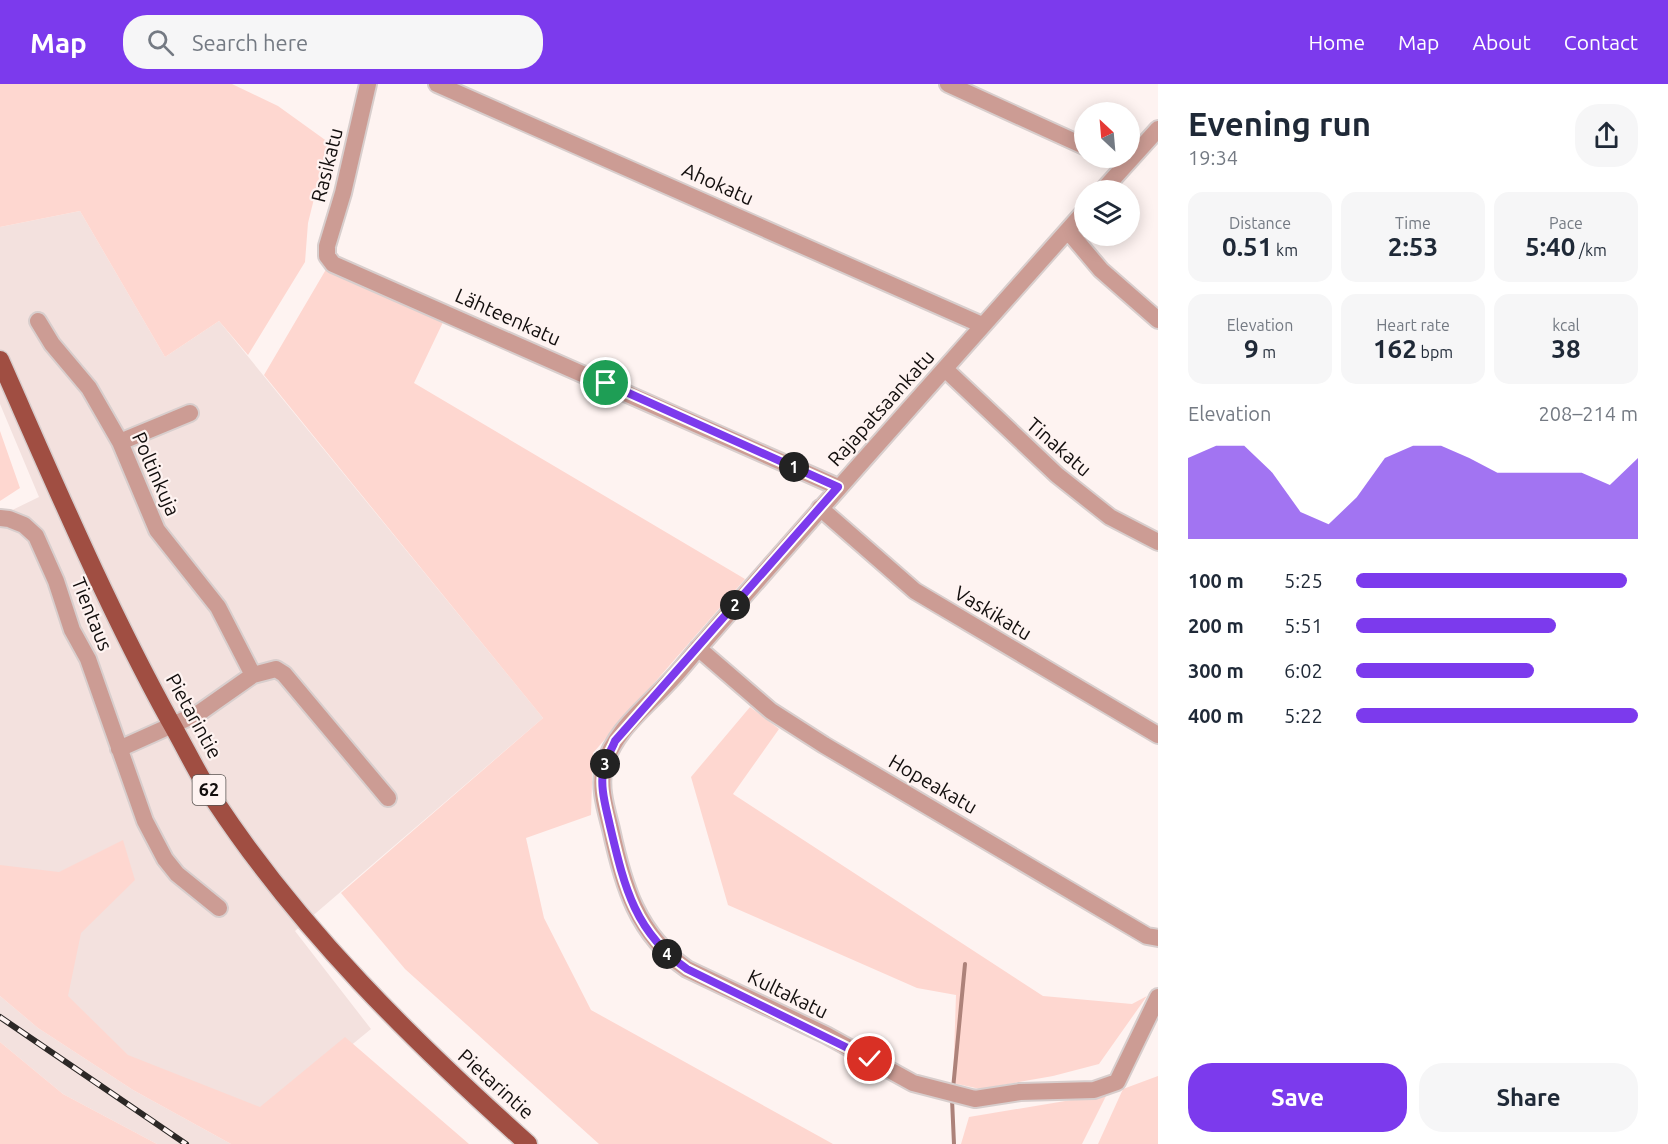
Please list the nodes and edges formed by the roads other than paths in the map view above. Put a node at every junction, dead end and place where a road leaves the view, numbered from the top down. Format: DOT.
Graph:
graph roads {
  1 [pos="368,84"];
  2 [pos="437,84"];
  3 [pos="948,84"];
  4 [pos="1158,129"];
  5 [pos="1074,141"];
  6 [pos="1140,144"];
  7 [pos="1074,224"];
  8 [pos="1068,231"];
  9 [pos="327,256"];
  10 [pos="1158,320"];
  11 [pos="38,321"];
  12 [pos="982,326"];
  13 [pos="0,360"];
  14 [pos="945,369"];
  15 [pos="190,413"];
  16 [pos="120,442"];
  17 [pos="838,487"];
  18 [pos="820,508"];
  19 [pos="0,518"];
  20 [pos="1158,542"];
  21 [pos="698,648"];
  22 [pos="253,675"];
  23 [pos="173,726"];
  24 [pos="1158,735"];
  25 [pos="615,741"];
  26 [pos="119,749"];
  27 [pos="388,798"];
  28 [pos="219,908"];
  29 [pos="1158,938"];
  30 [pos="1158,997"];
  31 [pos="528,1144"];
  1 -- 9 [label="street, Rasikatu"];
  2 -- 12 [label="street, Ahokatu"];
  3 -- 5 [label="street"];
  4 -- 6 [label="street"];
  7 -- 8 [label="street, Rajapatsaankatu"];
  8 -- 10 [label="street"];
  8 -- 12 [label="street, Rajapatsaankatu"];
  9 -- 17 [label="street, Lähteenkatu"];
  11 -- 16 [label="street, Poltinkuja"];
  12 -- 14 [label="street, Rajapatsaankatu"];
  13 -- 23 [label="main road, Pietarintie / 62"];
  14 -- 17 [label="street, Rajapatsaankatu"];
  14 -- 20 [label="street, Tinakatu"];
  15 -- 16 [label="street"];
  16 -- 22 [label="street, Poltinkuja"];
  17 -- 18 [label="street, Rajapatsaankatu"];
  18 -- 21 [label="street, Rajapatsaankatu"];
  18 -- 24 [label="street, Vaskikatu"];
  19 -- 26 [label="street, Tientaus"];
  21 -- 25 [label="street, Rajapatsaankatu"];
  21 -- 29 [label="street, Hopeakatu"];
  22 -- 23 [label="street"];
  22 -- 27 [label="street"];
  23 -- 26 [label="street"];
  23 -- 31 [label="main road, Pietarintie / 62"];
  25 -- 30 [label="street, Kultakatu"];
  26 -- 28 [label="street, Tientaus"];
}
